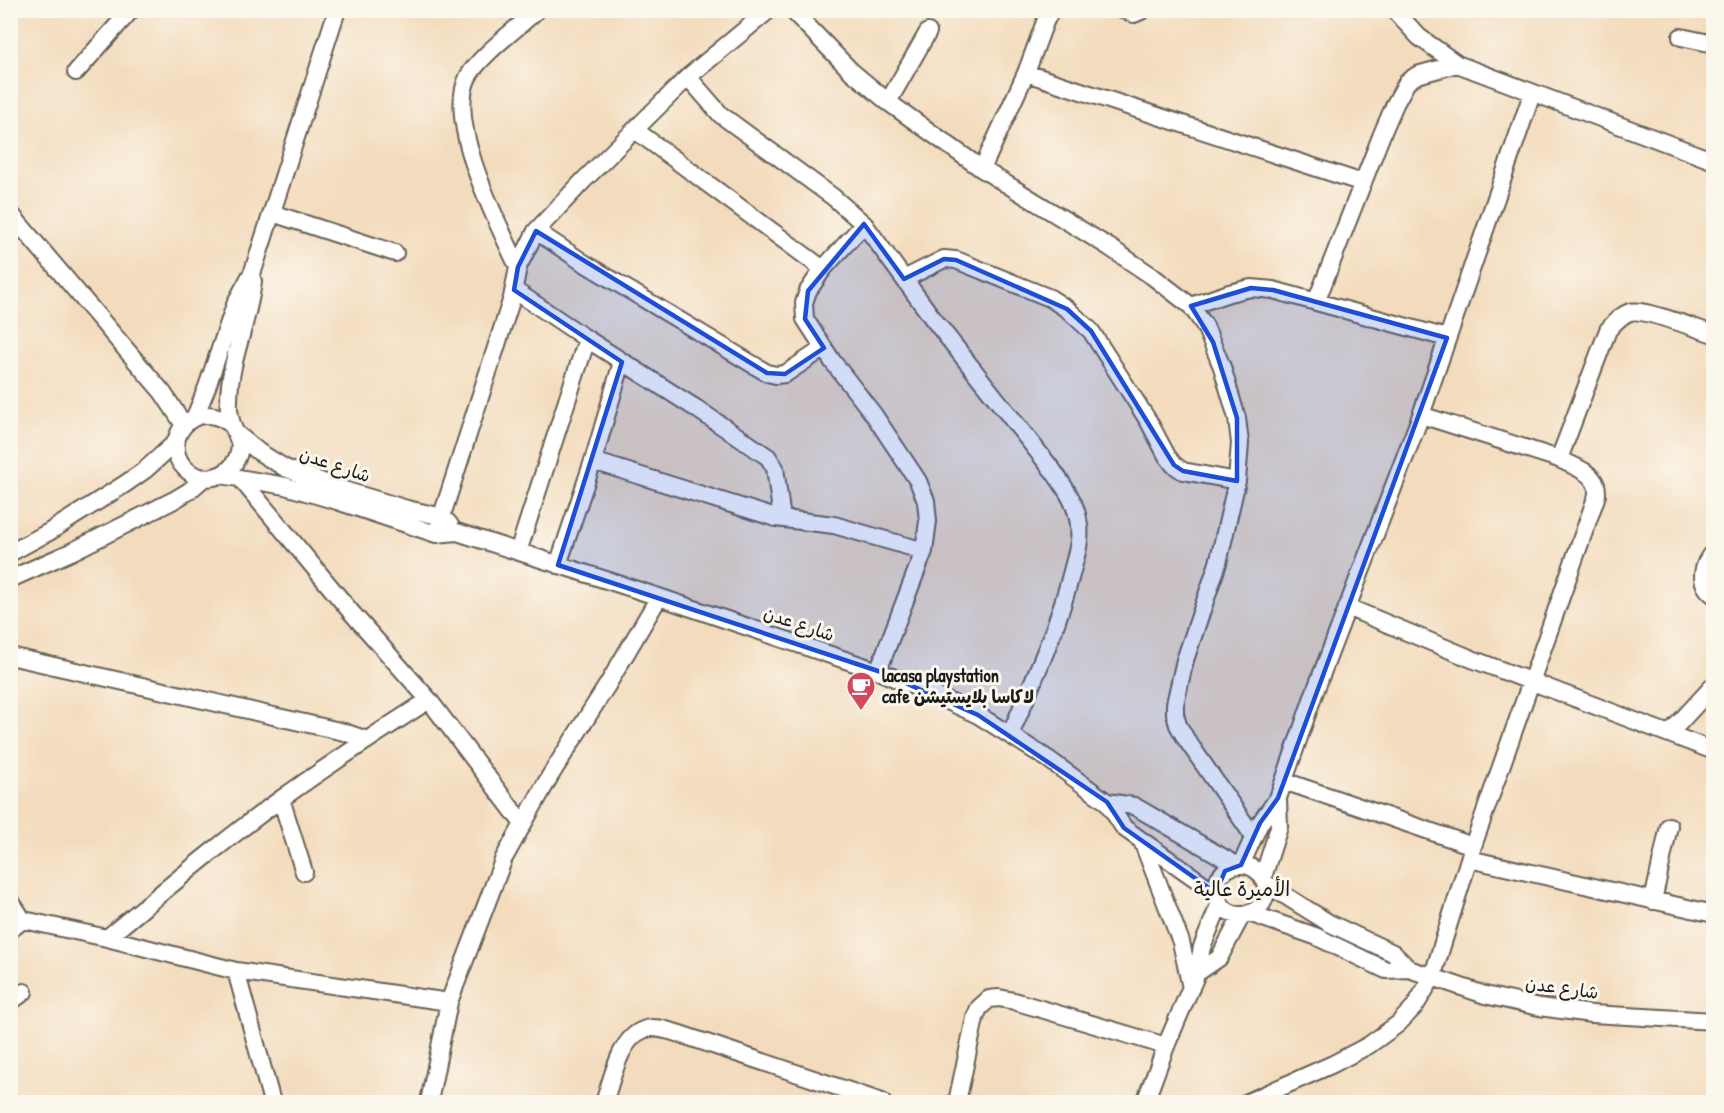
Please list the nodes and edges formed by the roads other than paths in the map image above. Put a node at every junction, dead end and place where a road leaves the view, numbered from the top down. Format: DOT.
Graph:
graph roads {
  1 [pos="131,10"];
  2 [pos="338,10"];
  3 [pos="537,10"];
  4 [pos="769,10"];
  5 [pos="792,10"];
  6 [pos="1051,10"];
  7 [pos="1124,10"];
  8 [pos="1143,10"];
  9 [pos="1394,10"];
  10 [pos="928,32"];
  11 [pos="1681,37"];
  12 [pos="1713,44"];
  13 [pos="1458,64"];
  14 [pos="76,72"];
  15 [pos="1026,72"];
  16 [pos="688,77"];
  17 [pos="1532,94"];
  18 [pos="888,102"];
  19 [pos="635,130"];
  20 [pos="1713,162"];
  21 [pos="982,169"];
  22 [pos="1363,183"];
  23 [pos="10,213"];
  24 [pos="272,213"];
  25 [pos="864,224"];
  26 [pos="536,231"];
  27 [pos="395,253"];
  28 [pos="518,267"];
  29 [pos="823,269"];
  30 [pos="253,271"];
  31 [pos="904,279"];
  32 [pos="514,290"];
  33 [pos="1316,302"];
  34 [pos="1191,306"];
  35 [pos="1713,334"];
  36 [pos="1447,338"];
  37 [pos="587,339"];
  38 [pos="824,348"];
  39 [pos="622,362"];
  40 [pos="1421,415"];
  41 [pos="189,421"];
  42 [pos="235,430"];
  43 [pos="176,442"];
  44 [pos="1558,459"];
  45 [pos="593,461"];
  46 [pos="221,475"];
  47 [pos="204,478"];
  48 [pos="240,478"];
  49 [pos="1237,481"];
  50 [pos="443,517"];
  51 [pos="782,519"];
  52 [pos="457,532"];
  53 [pos="436,534"];
  54 [pos="924,551"];
  55 [pos="1713,551"];
  56 [pos="518,552"];
  57 [pos="10,553"];
  58 [pos="558,565"];
  59 [pos="10,579"];
  60 [pos="1713,595"];
  61 [pos="659,597"];
  62 [pos="1347,607"];
  63 [pos="10,656"];
  64 [pos="878,671"];
  65 [pos="1531,681"];
  66 [pos="1713,685"];
  67 [pos="429,700"];
  68 [pos="1669,734"];
  69 [pos="1010,735"];
  70 [pos="367,740"];
  71 [pos="1713,751"];
  72 [pos="1284,781"];
  73 [pos="1278,798"];
  74 [pos="281,799"];
  75 [pos="1107,802"];
  76 [pos="523,824"];
  77 [pos="1669,826"];
  78 [pos="1254,837"];
  79 [pos="1141,840"];
  80 [pos="1471,853"];
  81 [pos="1239,865"];
  82 [pos="304,872"];
  83 [pos="1264,880"];
  84 [pos="1218,898"];
  85 [pos="10,900"];
  86 [pos="1653,902"];
  87 [pos="1245,914"];
  88 [pos="1713,914"];
  89 [pos="15,922"];
  90 [pos="107,938"];
  91 [pos="1409,969"];
  92 [pos="236,970"];
  93 [pos="1432,978"];
  94 [pos="1194,981"];
  95 [pos="449,1002"];
  96 [pos="1713,1021"];
  97 [pos="1166,1046"];
  98 [pos="272,1102"];
  99 [pos="429,1102"];
  100 [pos="604,1102"];
  101 [pos="882,1102"];
  102 [pos="957,1102"];
  103 [pos="1145,1102"];
  104 [pos="1248,1102"];
  1 -- 14 [label="street"];
  2 -- 24 [label="street"];
  3 -- 28 [label="street"];
  4 -- 16 [label="street"];
  5 -- 18 [label="street"];
  6 -- 15 [label="street"];
  7 -- 8 [label="street"];
  9 -- 13 [label="street"];
  10 -- 18 [label="street"];
  11 -- 12 [label="street"];
  13 -- 17 [label="street"];
  13 -- 22 [label="street"];
  15 -- 21 [label="street"];
  15 -- 22 [label="street"];
  16 -- 19 [label="street"];
  16 -- 25 [label="street"];
  17 -- 20 [label="street"];
  17 -- 36 [label="street"];
  18 -- 21 [label="street"];
  19 -- 26 [label="street"];
  19 -- 29 [label="street"];
  21 -- 34 [label="street"];
  22 -- 33 [label="street"];
  23 -- 41 [label="street"];
  24 -- 27 [label="street"];
  24 -- 30 [label="street"];
  25 -- 29 [label="street"];
  25 -- 31 [label="street"];
  26 -- 28 [label="street"];
  26 -- 38 [label="street"];
  28 -- 32 [label="street"];
  29 -- 38 [label="street"];
  30 -- 41 [label="street"];
  30 -- 42 [label="street"];
  31 -- 49 [label="street"];
  31 -- 69 [label="street"];
  32 -- 37 [label="street"];
  32 -- 50 [label="street"];
  33 -- 34 [label="street"];
  33 -- 36 [label="street"];
  34 -- 49 [label="street"];
  35 -- 44 [label="street"];
  36 -- 40 [label="street"];
  37 -- 39 [label="street"];
  37 -- 56 [label="street"];
  38 -- 54 [label="street"];
  39 -- 45 [label="street"];
  39 -- 51 [label="street"];
  40 -- 44 [label="street"];
  40 -- 62 [label="street"];
  41 -- 42 [label="street"];
  41 -- 43 [label="street"];
  42 -- 46 [label="street"];
  42 -- 50 [label="street, شارع عدن"];
  43 -- 47 [label="street"];
  43 -- 57 [label="street"];
  44 -- 65 [label="street"];
  45 -- 51 [label="street"];
  45 -- 58 [label="street"];
  46 -- 47 [label="street"];
  46 -- 48 [label="street, شارع عدن"];
  47 -- 59 [label="street"];
  48 -- 53 [label="street, شارع عدن"];
  48 -- 67 [label="street"];
  49 -- 78 [label="street"];
  50 -- 52 [label="street, شارع عدن"];
  50 -- 53 [label="street"];
  51 -- 54 [label="street"];
  52 -- 53 [label="street, شارع عدن"];
  52 -- 56 [label="street, شارع عدن"];
  54 -- 64 [label="street"];
  55 -- 60 [label="street"];
  56 -- 58 [label="street, شارع عدن"];
  58 -- 61 [label="street, شارع عدن"];
  61 -- 64 [label="street, شارع عدن"];
  61 -- 76 [label="street"];
  62 -- 65 [label="street"];
  62 -- 72 [label="street"];
  63 -- 70 [label="street"];
  64 -- 69 [label="street, شارع عدن"];
  65 -- 68 [label="street"];
  65 -- 80 [label="street"];
  66 -- 68 [label="street"];
  67 -- 70 [label="street"];
  67 -- 76 [label="street"];
  68 -- 71 [label="street"];
  69 -- 75 [label="street, شارع عدن"];
  70 -- 74 [label="street"];
  72 -- 73 [label="street"];
  72 -- 80 [label="street"];
  73 -- 78 [label="street"];
  73 -- 83 [label="street"];
  74 -- 82 [label="street"];
  74 -- 90 [label="street"];
  75 -- 79 [label="street, شارع عدن"];
  75 -- 81 [label="street, شارع عدن"];
  76 -- 95 [label="street"];
  77 -- 86 [label="street"];
  78 -- 81 [label="street"];
  79 -- 84 [label="street, شارع عدن"];
  79 -- 94 [label="street"];
  80 -- 86 [label="street"];
  80 -- 93 [label="street"];
  81 -- 83 [label="street"];
  81 -- 84 [label="street"];
  83 -- 87 [label="street"];
  83 -- 91 [label="street, شارع عدن"];
  84 -- 87 [label="street"];
  84 -- 94 [label="street"];
  85 -- 89 [label="street"];
  86 -- 88 [label="street"];
  87 -- 91 [label="street, شارع عدن"];
  87 -- 94 [label="street"];
  89 -- 90 [label="street"];
  90 -- 92 [label="street"];
  91 -- 93 [label="street, شارع عدن"];
  92 -- 95 [label="street"];
  92 -- 98 [label="street"];
  93 -- 96 [label="street, شارع عدن"];
  93 -- 104 [label="street"];
  94 -- 97 [label="street"];
  95 -- 99 [label="street"];
  97 -- 102 [label="street"];
  97 -- 103 [label="street"];
  100 -- 101 [label="street"];
}
